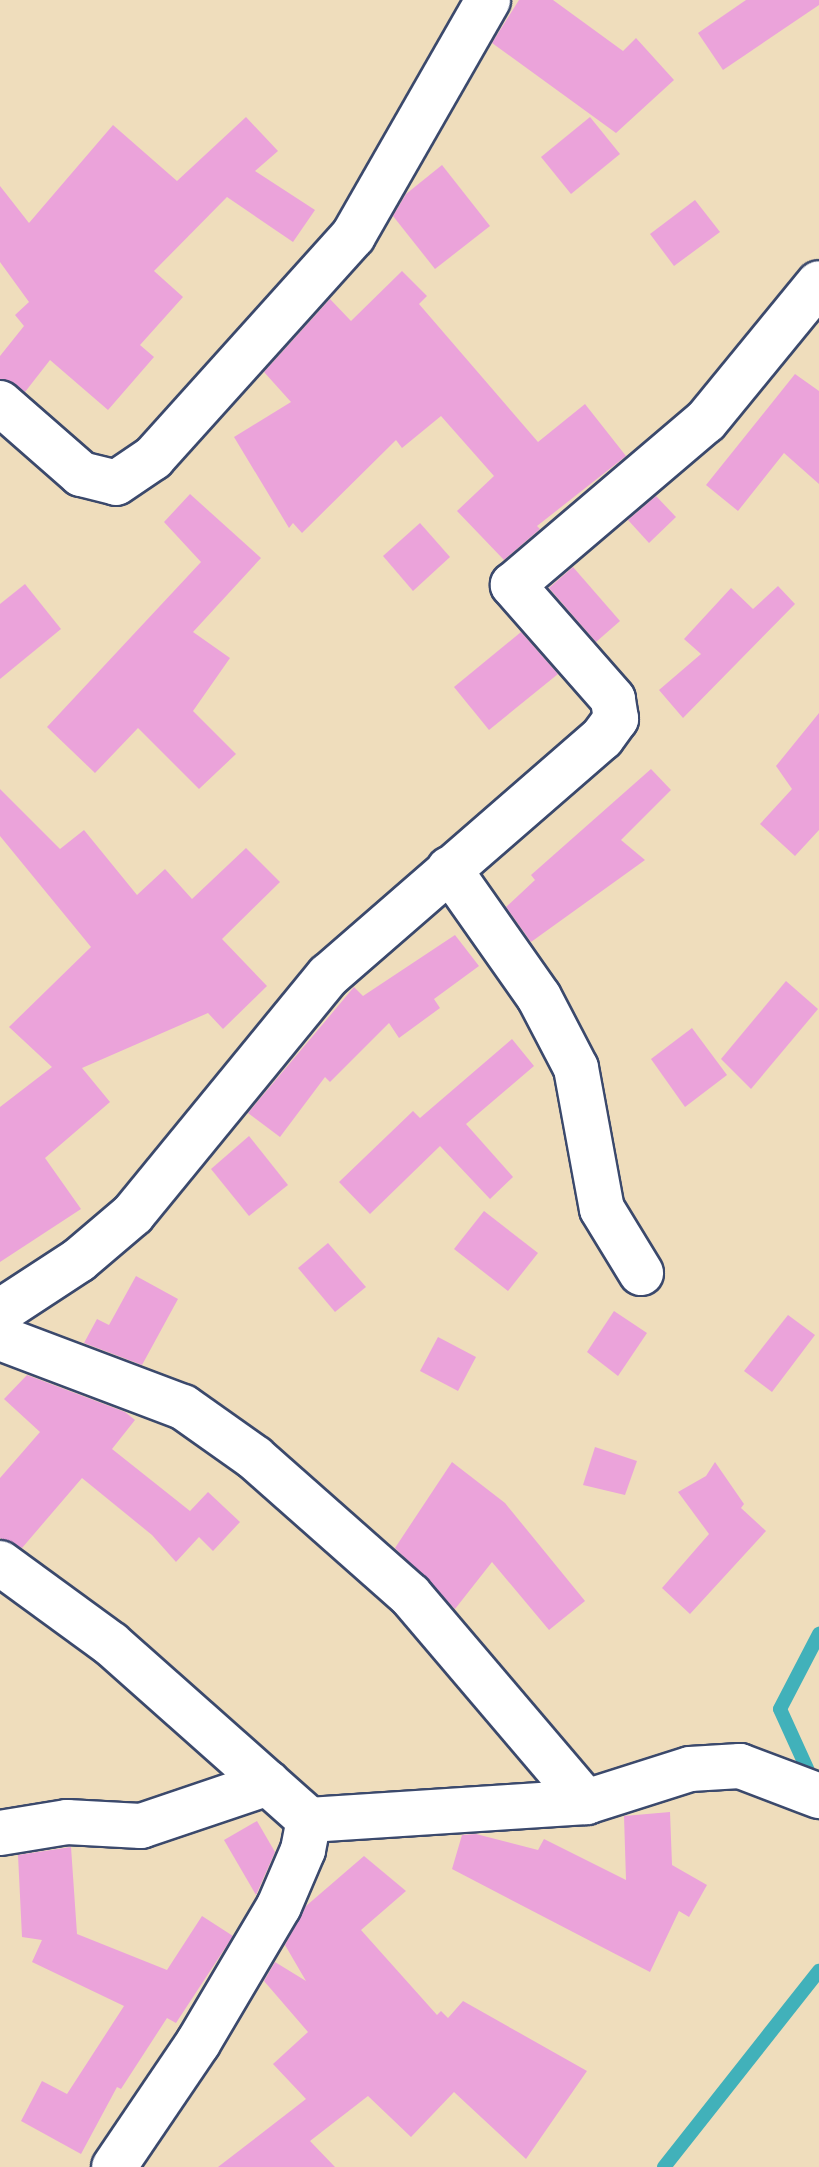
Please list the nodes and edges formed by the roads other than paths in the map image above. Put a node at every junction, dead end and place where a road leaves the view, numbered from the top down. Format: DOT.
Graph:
graph roads {
  1 [pos="488,0"];
  2 [pos="819,283"];
  3 [pos="0,403"];
  4 [pos="449,869"];
  5 [pos="641,1273"];
  6 [pos="2,1330"];
  7 [pos="0,1563"];
  8 [pos="268,1783"];
  9 [pos="819,1796"];
  10 [pos="586,1802"];
  11 [pos="309,1820"];
  12 [pos="0,1833"];
  13 [pos="114,2167"];
  1 -- 3 [label="street"];
  2 -- 4 [label="street"];
  4 -- 5 [label="street"];
  4 -- 6 [label="street"];
  6 -- 10 [label="street"];
  7 -- 8 [label="street"];
  8 -- 11 [label="street"];
  8 -- 12 [label="street"];
  9 -- 10 [label="street"];
  10 -- 11 [label="street"];
  11 -- 13 [label="street"];
}
